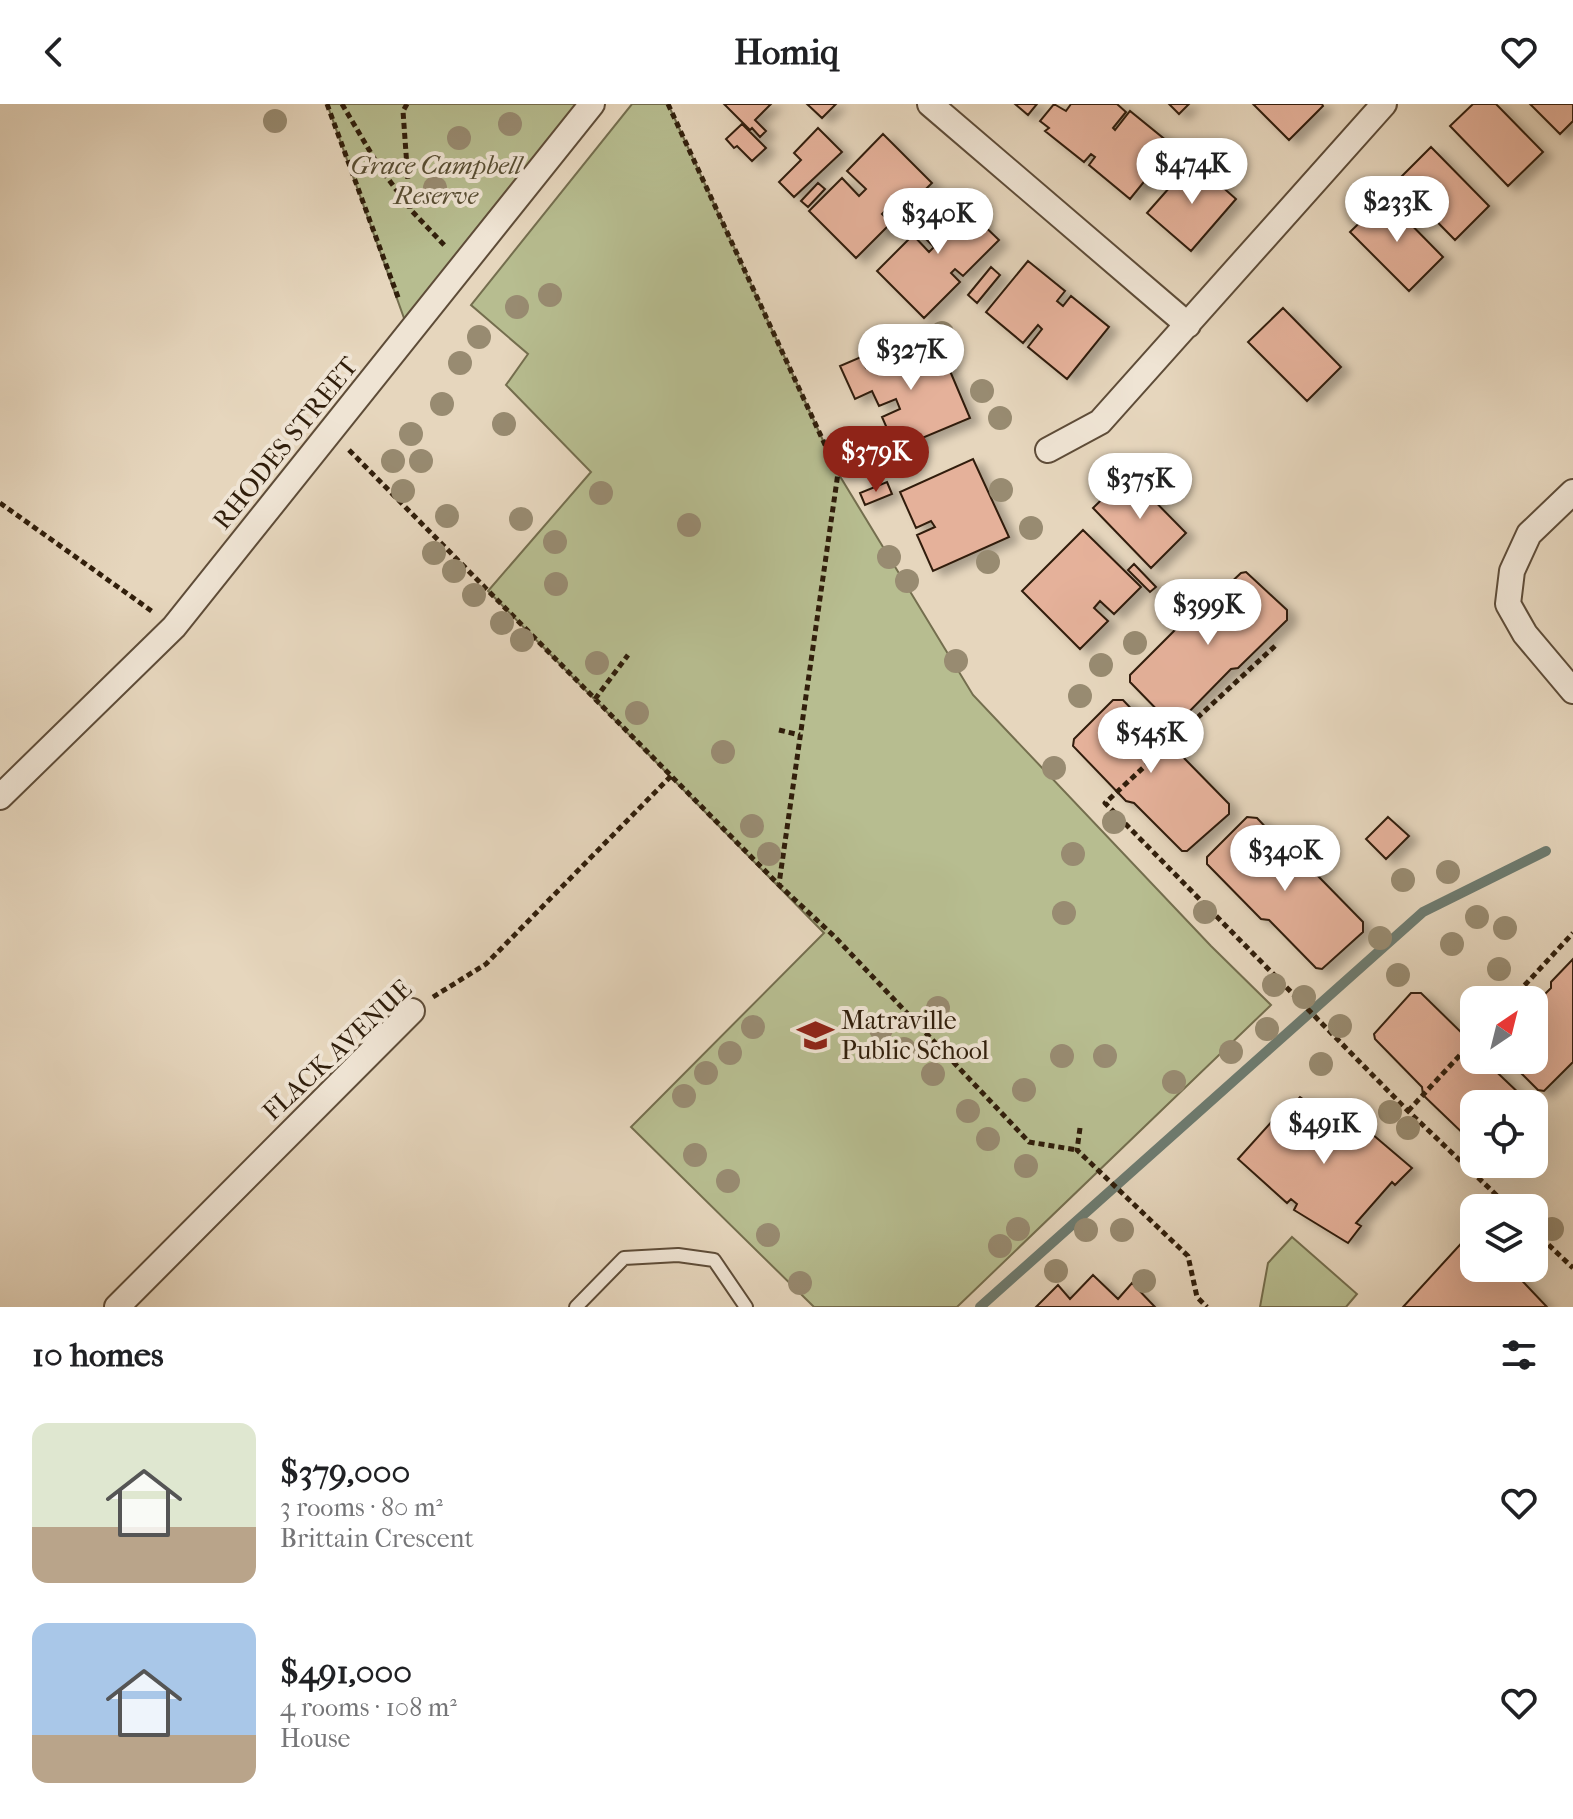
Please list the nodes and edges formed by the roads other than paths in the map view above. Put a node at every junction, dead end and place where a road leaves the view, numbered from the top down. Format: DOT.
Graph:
graph roads {
  1 [pos="592,104"];
  2 [pos="930,104"];
  3 [pos="1384,104"];
  4 [pos="1188,325"];
  5 [pos="1048,450"];
  6 [pos="1573,492"];
  7 [pos="1573,691"];
  8 [pos="0,797"];
  9 [pos="412,1011"];
  10 [pos="117,1307"];
  11 [pos="576,1307"];
  12 [pos="746,1307"];
  1 -- 8 [label="street, RHODES STREET"];
  2 -- 4 [label="street"];
  3 -- 4 [label="street"];
  4 -- 5 [label="street"];
  6 -- 7 [label="street"];
  9 -- 10 [label="street, FLACK AVENUE"];
  11 -- 12 [label="lane"];
}
